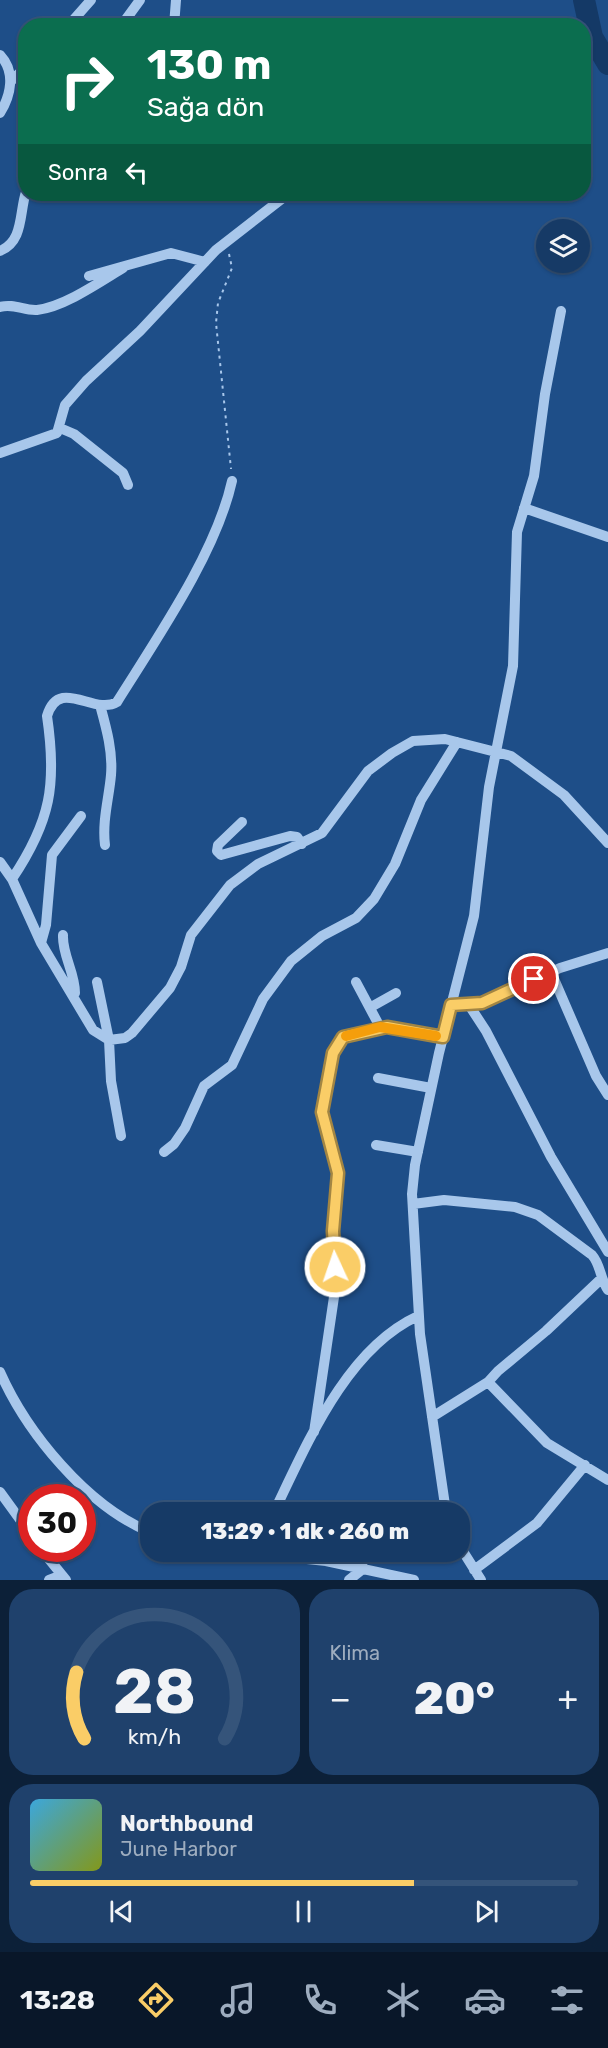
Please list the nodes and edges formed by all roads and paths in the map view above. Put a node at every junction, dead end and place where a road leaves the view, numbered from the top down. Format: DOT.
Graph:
graph roads {
  1 [pos="91,0"];
  2 [pos="140,0"];
  3 [pos="176,0"];
  4 [pos="75,18"];
  5 [pos="128,18"];
  6 [pos="175,18"];
  7 [pos="0,55"];
  8 [pos="18,74"];
  9 [pos="11,81"];
  10 [pos="0,113"];
  11 [pos="24,201"];
  12 [pos="279,201"];
  13 [pos="222,245"];
  14 [pos="0,251"];
  15 [pos="205,262"];
  16 [pos="123,268"];
  17 [pos="89,276"];
  18 [pos="0,307"];
  19 [pos="561,311"];
  20 [pos="60,428"];
  21 [pos="0,453"];
  22 [pos="232,481"];
  23 [pos="128,485"];
  24 [pos="524,508"];
  25 [pos="608,537"];
  26 [pos="100,705"];
  27 [pos="457,742"];
  28 [pos="496,752"];
  29 [pos="81,816"];
  30 [pos="242,822"];
  31 [pos="608,843"];
  32 [pos="302,844"];
  33 [pos="105,845"];
  34 [pos="0,862"];
  35 [pos="12,879"];
  36 [pos="63,935"];
  37 [pos="41,943"];
  38 [pos="608,953"];
  39 [pos="550,972"];
  40 [pos="97,982"];
  41 [pos="356,982"];
  42 [pos="396,993"];
  43 [pos="74,995"];
  44 [pos="451,1005"];
  45 [pos="470,1005"];
  46 [pos="371,1007"];
  47 [pos="380,1027"];
  48 [pos="443,1037"];
  49 [pos="109,1040"];
  50 [pos="378,1078"];
  51 [pos="431,1088"];
  52 [pos="608,1095"];
  53 [pos="121,1136"];
  54 [pos="376,1145"];
  55 [pos="164,1152"];
  56 [pos="418,1152"];
  57 [pos="413,1204"];
  58 [pos="608,1252"];
  59 [pos="601,1279"];
  60 [pos="608,1290"];
  61 [pos="418,1316"];
  62 [pos="0,1372"];
  63 [pos="488,1382"];
  64 [pos="432,1417"];
  65 [pos="314,1432"];
  66 [pos="588,1467"];
  67 [pos="608,1468"];
  68 [pos="608,1480"];
  69 [pos="0,1492"];
  70 [pos="279,1502"];
  71 [pos="445,1502"];
  72 [pos="18,1517"];
  73 [pos="140,1526"];
  74 [pos="52,1562"];
  75 [pos="331,1562"];
  76 [pos="469,1562"];
  77 [pos="364,1568"];
  78 [pos="474,1570"];
  79 [pos="64,1577"];
  80 [pos="50,1580"];
  81 [pos="350,1580"];
  82 [pos="414,1580"];
  83 [pos="481,1580"];
  1 -- 4 [label="street"];
  2 -- 5 [label="street"];
  3 -- 6 [label="street"];
  7 -- 9 [label="street"];
  8 -- 9 [label="street"];
  9 -- 10 [label="street"];
  11 -- 14 [label="street"];
  12 -- 13 [label="street"];
  13 -- 15 [label="street"];
  13 -- 22 [label="path"];
  15 -- 16 [label="street"];
  15 -- 20 [label="street"];
  16 -- 17 [label="street"];
  16 -- 18 [label="street"];
  19 -- 24 [label="street"];
  20 -- 21 [label="street"];
  20 -- 23 [label="street"];
  22 -- 26 [label="street"];
  24 -- 25 [label="street"];
  24 -- 28 [label="street"];
  26 -- 33 [label="street"];
  26 -- 35 [label="street"];
  27 -- 28 [label="street"];
  27 -- 32 [label="street"];
  27 -- 55 [label="street"];
  28 -- 31 [label="street"];
  28 -- 44 [label="street"];
  29 -- 37 [label="street"];
  30 -- 32 [label="street"];
  32 -- 49 [label="street"];
  34 -- 35 [label="street"];
  35 -- 37 [label="street"];
  36 -- 43 [label="street"];
  37 -- 43 [label="street"];
  38 -- 39 [label="street"];
  39 -- 45 [label="street"];
  39 -- 52 [label="street"];
  40 -- 49 [label="street"];
  41 -- 46 [label="street"];
  42 -- 46 [label="street"];
  43 -- 49 [label="street"];
  44 -- 45 [label="street"];
  44 -- 48 [label="street"];
  45 -- 58 [label="street"];
  46 -- 47 [label="street"];
  47 -- 48 [label="street"];
  47 -- 65 [label="street"];
  48 -- 51 [label="street"];
  49 -- 53 [label="street"];
  50 -- 51 [label="street"];
  51 -- 56 [label="street"];
  54 -- 56 [label="street"];
  56 -- 57 [label="street"];
  57 -- 59 [label="street"];
  57 -- 61 [label="street"];
  59 -- 60 [label="street"];
  59 -- 63 [label="street"];
  61 -- 64 [label="street"];
  61 -- 65 [label="street"];
  62 -- 73 [label="street"];
  63 -- 64 [label="street"];
  63 -- 66 [label="street"];
  64 -- 71 [label="street"];
  65 -- 70 [label="street"];
  66 -- 67 [label="street"];
  66 -- 68 [label="street"];
  66 -- 78 [label="street"];
  69 -- 72 [label="street"];
  74 -- 79 [label="street"];
  75 -- 77 [label="street"];
  76 -- 78 [label="street"];
  77 -- 81 [label="street"];
  77 -- 82 [label="street"];
  78 -- 83 [label="street"];
  79 -- 80 [label="street"];
}
